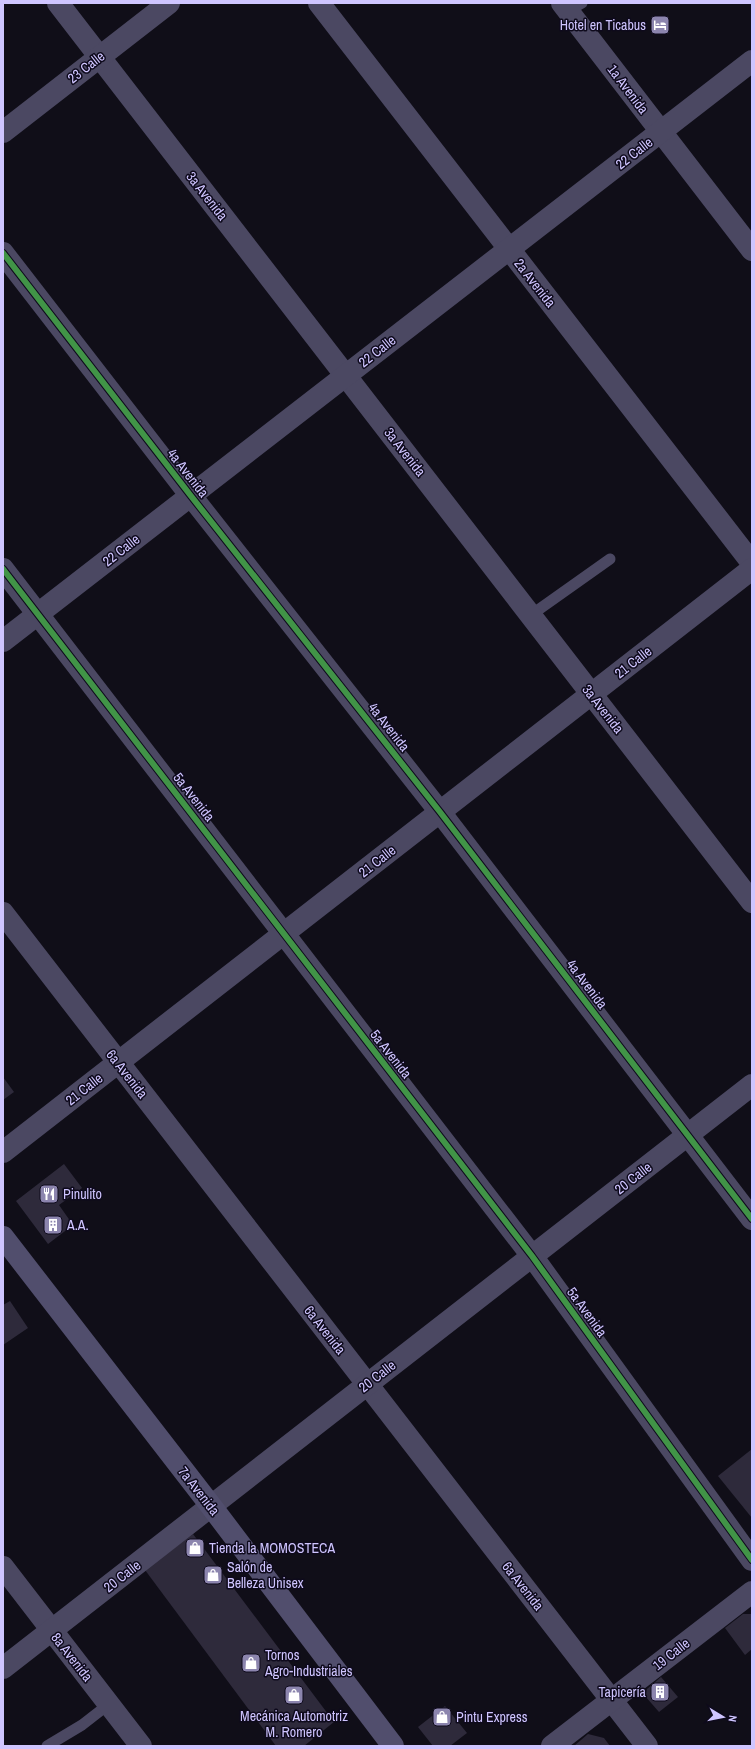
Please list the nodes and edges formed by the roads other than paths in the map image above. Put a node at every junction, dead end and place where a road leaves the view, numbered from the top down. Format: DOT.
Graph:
graph roads {
  1 [pos="58,3"];
  2 [pos="169,3"];
  3 [pos="319,3"];
  4 [pos="571,6"];
  5 [pos="100,57"];
  6 [pos="752,61"];
  7 [pos="3,132"];
  8 [pos="661,132"];
  9 [pos="509,249"];
  10 [pos="752,250"];
  11 [pos="3,253"];
  12 [pos="346,376"];
  13 [pos="191,496"];
  14 [pos="610,559"];
  15 [pos="752,563"];
  16 [pos="3,569"];
  17 [pos="752,569"];
  18 [pos="38,614"];
  19 [pos="531,615"];
  20 [pos="3,641"];
  21 [pos="592,694"];
  22 [pos="440,812"];
  23 [pos="752,902"];
  24 [pos="3,914"];
  25 [pos="284,934"];
  26 [pos="118,1062"];
  27 [pos="752,1085"];
  28 [pos="688,1135"];
  29 [pos="3,1152"];
  30 [pos="752,1219"];
  31 [pos="3,1238"];
  32 [pos="532,1256"];
  33 [pos="367,1384"];
  34 [pos="211,1506"];
  35 [pos="752,1560"];
  36 [pos="3,1567"];
  37 [pos="752,1592"];
  38 [pos="52,1630"];
  39 [pos="3,1668"];
  40 [pos="611,1700"];
  41 [pos="109,1704"];
  42 [pos="47,1746"];
  43 [pos="141,1746"];
  44 [pos="393,1746"];
  45 [pos="552,1746"];
  46 [pos="647,1746"];
  1 -- 5 [label="street, 3a Avenida"];
  2 -- 5 [label="street, 23 Calle"];
  3 -- 9 [label="street, 2a Avenida"];
  4 -- 8 [label="street, 1a Avenida"];
  5 -- 7 [label="street, 23 Calle"];
  5 -- 12 [label="street, 3a Avenida"];
  6 -- 8 [label="street, 22 Calle"];
  8 -- 9 [label="street, 22 Calle"];
  8 -- 10 [label="street, 1a Avenida"];
  9 -- 12 [label="street, 22 Calle"];
  9 -- 15 [label="street, 2a Avenida"];
  11 -- 13 [label="street, 4a Avenida"];
  12 -- 13 [label="street, 22 Calle"];
  12 -- 19 [label="street, 3a Avenida"];
  13 -- 18 [label="street, 22 Calle"];
  13 -- 22 [label="street, 4a Avenida"];
  14 -- 19 [label="lane"];
  16 -- 18 [label="street, 5a Avenida"];
  17 -- 21 [label="street, 21 Calle"];
  18 -- 20 [label="street, 22 Calle"];
  18 -- 25 [label="street, 5a Avenida"];
  19 -- 21 [label="street, 3a Avenida"];
  21 -- 22 [label="street, 21 Calle"];
  21 -- 23 [label="street, 3a Avenida"];
  22 -- 25 [label="street, 21 Calle"];
  22 -- 28 [label="street, 4a Avenida"];
  24 -- 26 [label="street, 6a Avenida"];
  25 -- 26 [label="street, 21 Calle"];
  25 -- 32 [label="street, 5a Avenida"];
  26 -- 29 [label="street, 21 Calle"];
  26 -- 33 [label="street, 6a Avenida"];
  27 -- 28 [label="street, 20 Calle"];
  28 -- 30 [label="street, 4a Avenida"];
  28 -- 32 [label="street, 20 Calle"];
  31 -- 34 [label="main road, 7a Avenida"];
  32 -- 33 [label="street, 20 Calle"];
  32 -- 35 [label="street, 5a Avenida"];
  33 -- 34 [label="street, 20 Calle"];
  33 -- 40 [label="street, 6a Avenida"];
  34 -- 38 [label="street, 20 Calle"];
  34 -- 44 [label="main road, 7a Avenida"];
  36 -- 38 [label="street, 8a Avenida"];
  37 -- 40 [label="street, 19 Calle"];
  38 -- 39 [label="street, 20 Calle"];
  38 -- 41 [label="street, 8a Avenida"];
  40 -- 45 [label="street, 19 Calle"];
  40 -- 46 [label="street, 6a Avenida"];
  41 -- 42 [label="lane"];
  41 -- 43 [label="street, 8a Avenida"];
}
